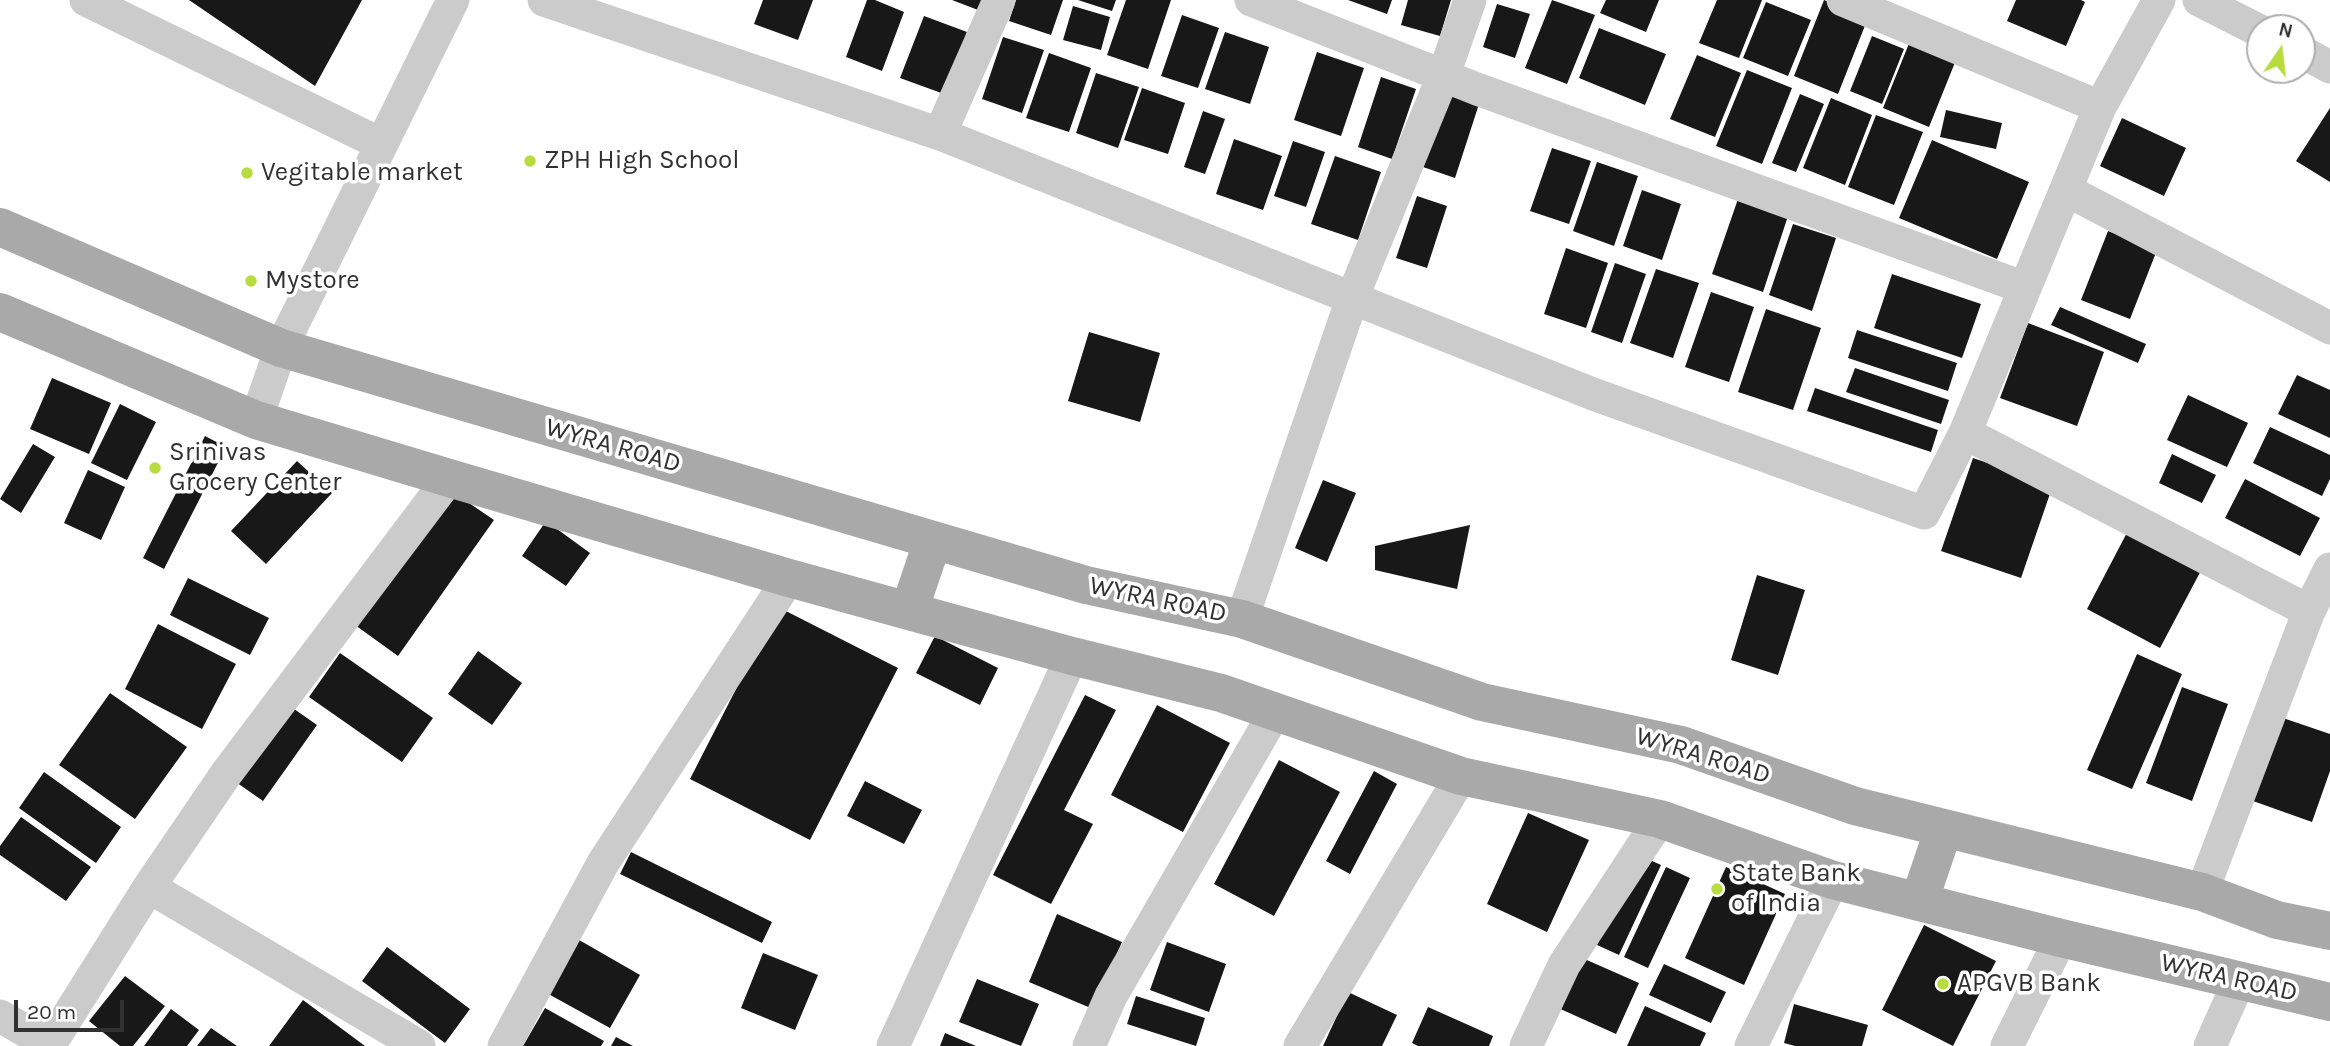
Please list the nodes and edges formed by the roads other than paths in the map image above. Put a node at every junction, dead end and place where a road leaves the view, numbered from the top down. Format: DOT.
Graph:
graph roads {
  1 [pos="86,0"];
  2 [pos="453,0"];
  3 [pos="544,0"];
  4 [pos="999,0"];
  5 [pos="1251,0"];
  6 [pos="1470,0"];
  7 [pos="1843,0"];
  8 [pos="2159,0"];
  9 [pos="2199,0"];
  10 [pos="1876,6"];
  11 [pos="2246,24"];
  12 [pos="1444,75"];
  13 [pos="2100,107"];
  14 [pos="940,134"];
  15 [pos="381,145"];
  16 [pos="2066,190"];
  17 [pos="0,228"];
  18 [pos="2025,288"];
  19 [pos="1353,296"];
  20 [pos="0,312"];
  21 [pos="2330,328"];
  22 [pos="281,348"];
  23 [pos="256,420"];
  24 [pos="1965,433"];
  25 [pos="449,478"];
  26 [pos="933,540"];
  27 [pos="2330,569"];
  28 [pos="789,578"];
  29 [pos="909,611"];
  30 [pos="2309,611"];
  31 [pos="1242,619"];
  32 [pos="1072,656"];
  33 [pos="1275,712"];
  34 [pos="1461,776"];
  35 [pos="1660,819"];
  36 [pos="1944,828"];
  37 [pos="1833,880"];
  38 [pos="149,887"];
  39 [pos="2202,892"];
  40 [pos="1919,902"];
  41 [pos="2330,931"];
  42 [pos="2061,938"];
  43 [pos="2240,979"];
  44 [pos="2330,1002"];
  45 [pos="0,1016"];
  46 [pos="49,1045"];
  47 [pos="419,1046"];
  48 [pos="504,1046"];
  49 [pos="893,1046"];
  50 [pos="1089,1046"];
  51 [pos="1300,1046"];
  52 [pos="1526,1046"];
  53 [pos="1751,1046"];
  54 [pos="2007,1046"];
  55 [pos="2210,1046"];
  1 -- 15 [label="street"];
  2 -- 15 [label="street"];
  3 -- 14 [label="street"];
  4 -- 14 [label="street"];
  5 -- 12 [label="street"];
  6 -- 12 [label="street"];
  7 -- 10 [label="street"];
  8 -- 13 [label="street"];
  9 -- 11 [label="street"];
  10 -- 13 [label="street"];
  12 -- 18 [label="street"];
  12 -- 19 [label="street"];
  13 -- 16 [label="street"];
  14 -- 19 [label="street"];
  15 -- 22 [label="street"];
  16 -- 18 [label="street"];
  16 -- 21 [label="street"];
  17 -- 22 [label="main road, WYRA ROAD"];
  18 -- 24 [label="street"];
  19 -- 24 [label="street"];
  19 -- 31 [label="street"];
  20 -- 23 [label="main road, WYRA ROAD"];
  22 -- 23 [label="street"];
  22 -- 26 [label="main road, WYRA ROAD"];
  23 -- 25 [label="main road, WYRA ROAD"];
  24 -- 30 [label="street"];
  25 -- 28 [label="main road, WYRA ROAD"];
  25 -- 38 [label="street"];
  26 -- 29 [label="main road"];
  26 -- 31 [label="main road, WYRA ROAD"];
  27 -- 30 [label="street"];
  28 -- 29 [label="main road, WYRA ROAD"];
  28 -- 48 [label="street"];
  29 -- 32 [label="main road, WYRA ROAD"];
  30 -- 39 [label="street"];
  31 -- 36 [label="main road, WYRA ROAD"];
  32 -- 33 [label="main road, WYRA ROAD"];
  32 -- 49 [label="street"];
  33 -- 34 [label="main road, WYRA ROAD"];
  33 -- 50 [label="street"];
  34 -- 35 [label="main road, WYRA ROAD"];
  34 -- 51 [label="street"];
  35 -- 37 [label="main road, WYRA ROAD"];
  35 -- 52 [label="street"];
  36 -- 39 [label="main road, WYRA ROAD"];
  36 -- 40 [label="main road"];
  37 -- 40 [label="main road, WYRA ROAD"];
  37 -- 53 [label="street"];
  38 -- 46 [label="street"];
  38 -- 47 [label="street"];
  39 -- 41 [label="main road, WYRA ROAD"];
  40 -- 42 [label="main road, WYRA ROAD"];
  42 -- 43 [label="main road, WYRA ROAD"];
  42 -- 54 [label="street"];
  43 -- 44 [label="main road, WYRA ROAD"];
  43 -- 55 [label="street"];
  45 -- 46 [label="street"];
}
